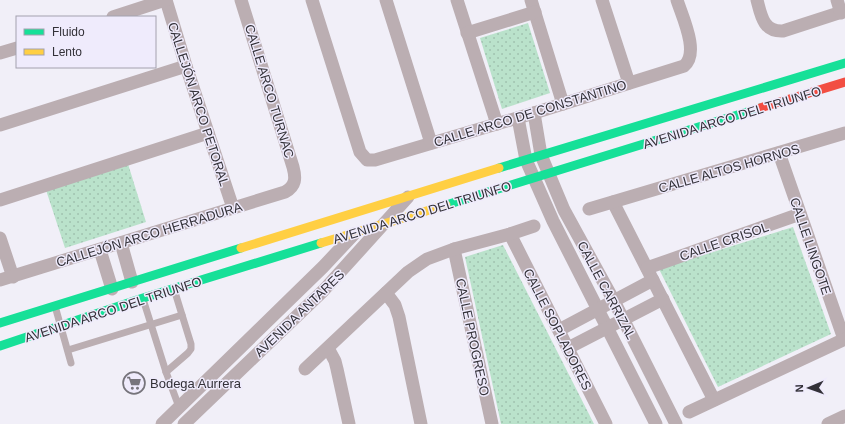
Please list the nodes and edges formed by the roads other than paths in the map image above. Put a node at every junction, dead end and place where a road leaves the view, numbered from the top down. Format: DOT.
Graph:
graph roads {
  1 [pos="166,0"];
  2 [pos="241,0"];
  3 [pos="312,0"];
  4 [pos="386,0"];
  5 [pos="457,0"];
  6 [pos="602,0"];
  7 [pos="677,0"];
  8 [pos="757,0"];
  9 [pos="837,0"];
  10 [pos="533,6"];
  11 [pos="843,12"];
  12 [pos="116,16"];
  13 [pos="467,33"];
  14 [pos="16,48"];
  15 [pos="0,53"];
  16 [pos="845,63"];
  17 [pos="186,66"];
  18 [pos="845,82"];
  19 [pos="629,83"];
  20 [pos="563,104"];
  21 [pos="534,113"];
  22 [pos="518,118"];
  23 [pos="498,124"];
  24 [pos="0,125"];
  25 [pos="208,133"];
  26 [pos="845,134"];
  27 [pos="431,143"];
  28 [pos="779,153"];
  29 [pos="541,155"];
  30 [pos="526,160"];
  31 [pos="548,174"];
  32 [pos="534,178"];
  33 [pos="294,183"];
  34 [pos="408,197"];
  35 [pos="0,200"];
  36 [pos="613,202"];
  37 [pos="378,206"];
  38 [pos="233,208"];
  39 [pos="589,209"];
  40 [pos="800,214"];
  41 [pos="385,223"];
  42 [pos="534,226"];
  43 [pos="356,232"];
  44 [pos="510,234"];
  45 [pos="0,238"];
  46 [pos="121,243"];
  47 [pos="454,249"];
  48 [pos="100,250"];
  49 [pos="647,268"];
  50 [pos="13,277"];
  51 [pos="0,280"];
  52 [pos="653,280"];
  53 [pos="132,282"];
  54 [pos="112,289"];
  55 [pos="174,289"];
  56 [pos="386,293"];
  57 [pos="143,298"];
  58 [pos="663,299"];
  59 [pos="614,301"];
  60 [pos="55,306"];
  61 [pos="598,309"];
  62 [pos="182,315"];
  63 [pos="624,319"];
  64 [pos="0,323"];
  65 [pos="151,324"];
  66 [pos="61,326"];
  67 [pos="607,328"];
  68 [pos="559,330"];
  69 [pos="844,339"];
  70 [pos="0,346"];
  71 [pos="328,348"];
  72 [pos="568,348"];
  73 [pos="68,350"];
  74 [pos="71,363"];
  75 [pos="305,369"];
  76 [pos="166,372"];
  77 [pos="714,400"];
  78 [pos="179,407"];
  79 [pos="689,412"];
  80 [pos="845,416"];
  81 [pos="162,424"];
  82 [pos="184,424"];
  83 [pos="349,424"];
  84 [pos="421,424"];
  85 [pos="492,424"];
  86 [pos="606,424"];
  87 [pos="656,424"];
  88 [pos="676,424"];
  89 [pos="830,424"];
  1 -- 12 [label="street"];
  1 -- 17 [label="street, CALLEJÓN ARCO PETORAL"];
  2 -- 33 [label="street, CALLE ARCO TURNAC"];
  3 -- 27 [label="street, CALLE ARCO DE CONSTANTINO"];
  4 -- 27 [label="street"];
  5 -- 13 [label="street"];
  6 -- 19 [label="street"];
  7 -- 19 [label="street, CALLE ARCO DE CONSTANTINO"];
  8 -- 11 [label="street"];
  9 -- 11 [label="street"];
  10 -- 13 [label="street"];
  10 -- 20 [label="street"];
  13 -- 23 [label="street"];
  14 -- 15 [label="street"];
  16 -- 29 [label="street, AVENIDA ARCO DEL TRIUNFO"];
  17 -- 24 [label="street"];
  17 -- 25 [label="street, CALLEJÓN ARCO PETORAL"];
  18 -- 31 [label="street, AVENIDA ARCO DEL TRIUNFO"];
  19 -- 20 [label="street, CALLE ARCO DE CONSTANTINO"];
  20 -- 21 [label="street, CALLE ARCO DE CONSTANTINO"];
  21 -- 22 [label="street, CALLE ARCO DE CONSTANTINO"];
  21 -- 29 [label="street, CALLE CARRIZAL"];
  22 -- 23 [label="street, CALLE ARCO DE CONSTANTINO"];
  22 -- 30 [label="street, CALLE CARRIZAL"];
  23 -- 27 [label="street, CALLE ARCO DE CONSTANTINO"];
  25 -- 35 [label="street"];
  25 -- 38 [label="street, CALLEJÓN ARCO PETORAL"];
  26 -- 28 [label="street, CALLE ALTOS HORNOS"];
  28 -- 36 [label="street, CALLE ALTOS HORNOS"];
  28 -- 40 [label="street, CALLE LINGOTE"];
  29 -- 30 [label="street, AVENIDA ARCO DEL TRIUNFO"];
  29 -- 31 [label="street, CALLE CARRIZAL"];
  30 -- 32 [label="street, CALLE CARRIZAL"];
  30 -- 34 [label="street, AVENIDA ARCO DEL TRIUNFO"];
  31 -- 32 [label="street, AVENIDA ARCO DEL TRIUNFO"];
  31 -- 59 [label="street, CALLE CARRIZAL"];
  32 -- 41 [label="street, AVENIDA ARCO DEL TRIUNFO"];
  32 -- 61 [label="street, CALLE CARRIZAL"];
  33 -- 38 [label="street, CALLEJÓN ARCO HERRADURA"];
  34 -- 37 [label="street, AVENIDA ARCO DEL TRIUNFO"];
  34 -- 41 [label="street, AVENIDA ANTARES"];
  36 -- 39 [label="street, CALLE ALTOS HORNOS"];
  36 -- 49 [label="street"];
  37 -- 43 [label="street, AVENIDA ANTARES"];
  37 -- 53 [label="street, AVENIDA ARCO DEL TRIUNFO"];
  38 -- 46 [label="street, CALLEJÓN ARCO HERRADURA"];
  40 -- 49 [label="street, CALLE CRISOL"];
  40 -- 69 [label="street, CALLE LINGOTE"];
  41 -- 43 [label="street, AVENIDA ARCO DEL TRIUNFO"];
  41 -- 82 [label="street, AVENIDA ANTARES"];
  42 -- 44 [label="street"];
  43 -- 55 [label="street, AVENIDA ARCO DEL TRIUNFO"];
  43 -- 78 [label="street, AVENIDA ANTARES"];
  44 -- 47 [label="street"];
  44 -- 68 [label="street, CALLE SOPLADORES"];
  45 -- 50 [label="street"];
  46 -- 48 [label="street, CALLEJÓN ARCO HERRADURA"];
  46 -- 53 [label="street"];
  47 -- 56 [label="street"];
  47 -- 85 [label="street, CALLE PROGRESO"];
  48 -- 50 [label="street, CALLEJÓN ARCO HERRADURA"];
  48 -- 54 [label="street"];
  49 -- 52 [label="street"];
  50 -- 51 [label="street, CALLEJÓN ARCO HERRADURA"];
  52 -- 58 [label="street"];
  52 -- 59 [label="street"];
  53 -- 54 [label="street, AVENIDA ARCO DEL TRIUNFO"];
  54 -- 60 [label="street, AVENIDA ARCO DEL TRIUNFO"];
  55 -- 57 [label="street, AVENIDA ARCO DEL TRIUNFO"];
  55 -- 62 [label="lane"];
  56 -- 71 [label="street"];
  56 -- 84 [label="street"];
  57 -- 65 [label="lane"];
  57 -- 66 [label="street, AVENIDA ARCO DEL TRIUNFO"];
  58 -- 63 [label="street"];
  58 -- 77 [label="street"];
  59 -- 61 [label="street"];
  59 -- 63 [label="street, CALLE CARRIZAL"];
  60 -- 64 [label="street, AVENIDA ARCO DEL TRIUNFO"];
  60 -- 66 [label="lane"];
  61 -- 67 [label="street, CALLE CARRIZAL"];
  61 -- 68 [label="street"];
  62 -- 65 [label="lane"];
  62 -- 76 [label="lane"];
  63 -- 67 [label="street"];
  63 -- 88 [label="street, CALLE CARRIZAL"];
  65 -- 73 [label="lane"];
  65 -- 76 [label="lane"];
  66 -- 70 [label="street, AVENIDA ARCO DEL TRIUNFO"];
  66 -- 73 [label="lane"];
  67 -- 72 [label="street"];
  67 -- 87 [label="street, CALLE CARRIZAL"];
  68 -- 72 [label="street, CALLE SOPLADORES"];
  69 -- 77 [label="street"];
  71 -- 75 [label="street"];
  71 -- 83 [label="street"];
  72 -- 86 [label="street, CALLE SOPLADORES"];
  73 -- 74 [label="lane"];
  76 -- 78 [label="lane"];
  77 -- 79 [label="street"];
  78 -- 81 [label="street, AVENIDA ANTARES"];
  80 -- 89 [label="street"];
}
